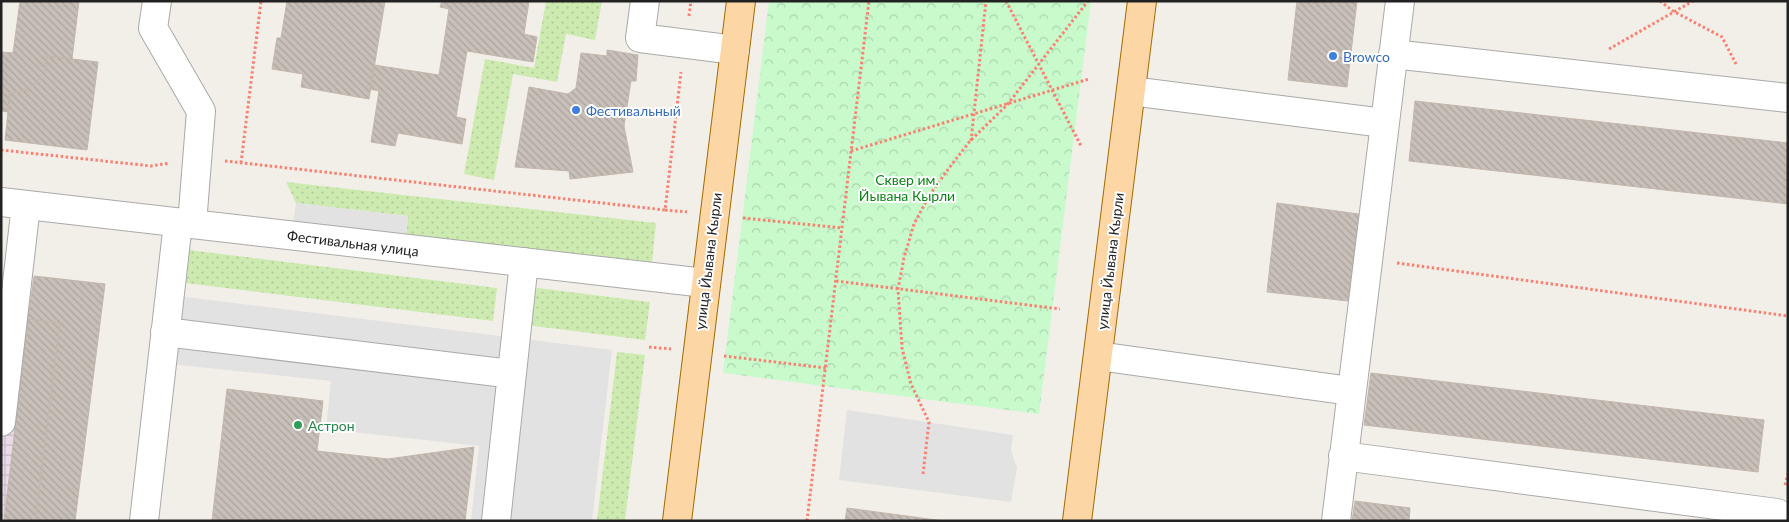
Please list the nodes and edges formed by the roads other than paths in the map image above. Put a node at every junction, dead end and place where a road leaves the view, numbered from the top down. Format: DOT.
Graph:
graph roads {
  1 [pos="157,1"];
  2 [pos="645,1"];
  3 [pos="741,1"];
  4 [pos="1142,1"];
  5 [pos="1400,1"];
  6 [pos="735,50"];
  7 [pos="1392,54"];
  8 [pos="1131,92"];
  9 [pos="1788,98"];
  10 [pos="1384,123"];
  11 [pos="14,204"];
  12 [pos="185,223"];
  13 [pos="524,262"];
  14 [pos="705,283"];
  15 [pos="165,332"];
  16 [pos="1098,356"];
  17 [pos="5,357"];
  18 [pos="512,374"];
  19 [pos="1351,392"];
  20 [pos="1,422"];
  21 [pos="1343,456"];
  22 [pos="144,521"];
  23 [pos="496,521"];
  24 [pos="677,521"];
  25 [pos="1077,521"];
  26 [pos="1336,521"];
  27 [pos="1783,521"];
  1 -- 12 [label="street"];
  2 -- 6 [label="street"];
  3 -- 6 [label="main road, улица Йывана Кырли"];
  4 -- 8 [label="main road, улица Йывана Кырли"];
  5 -- 7 [label="street"];
  6 -- 14 [label="main road, улица Йывана Кырли"];
  7 -- 9 [label="street"];
  7 -- 10 [label="street"];
  8 -- 10 [label="street"];
  8 -- 16 [label="main road, улица Йывана Кырли"];
  10 -- 19 [label="street"];
  11 -- 12 [label="street, Фестивальная улица"];
  11 -- 17 [label="street"];
  12 -- 13 [label="street, Фестивальная улица"];
  12 -- 15 [label="street"];
  13 -- 14 [label="street, Фестивальная улица"];
  13 -- 18 [label="street"];
  14 -- 24 [label="main road, улица Йывана Кырли"];
  15 -- 18 [label="street"];
  15 -- 22 [label="street"];
  16 -- 19 [label="street"];
  16 -- 25 [label="main road, улица Йывана Кырли"];
  17 -- 20 [label="street"];
  18 -- 23 [label="street"];
  19 -- 21 [label="street"];
  21 -- 26 [label="street"];
  21 -- 27 [label="street"];
}
